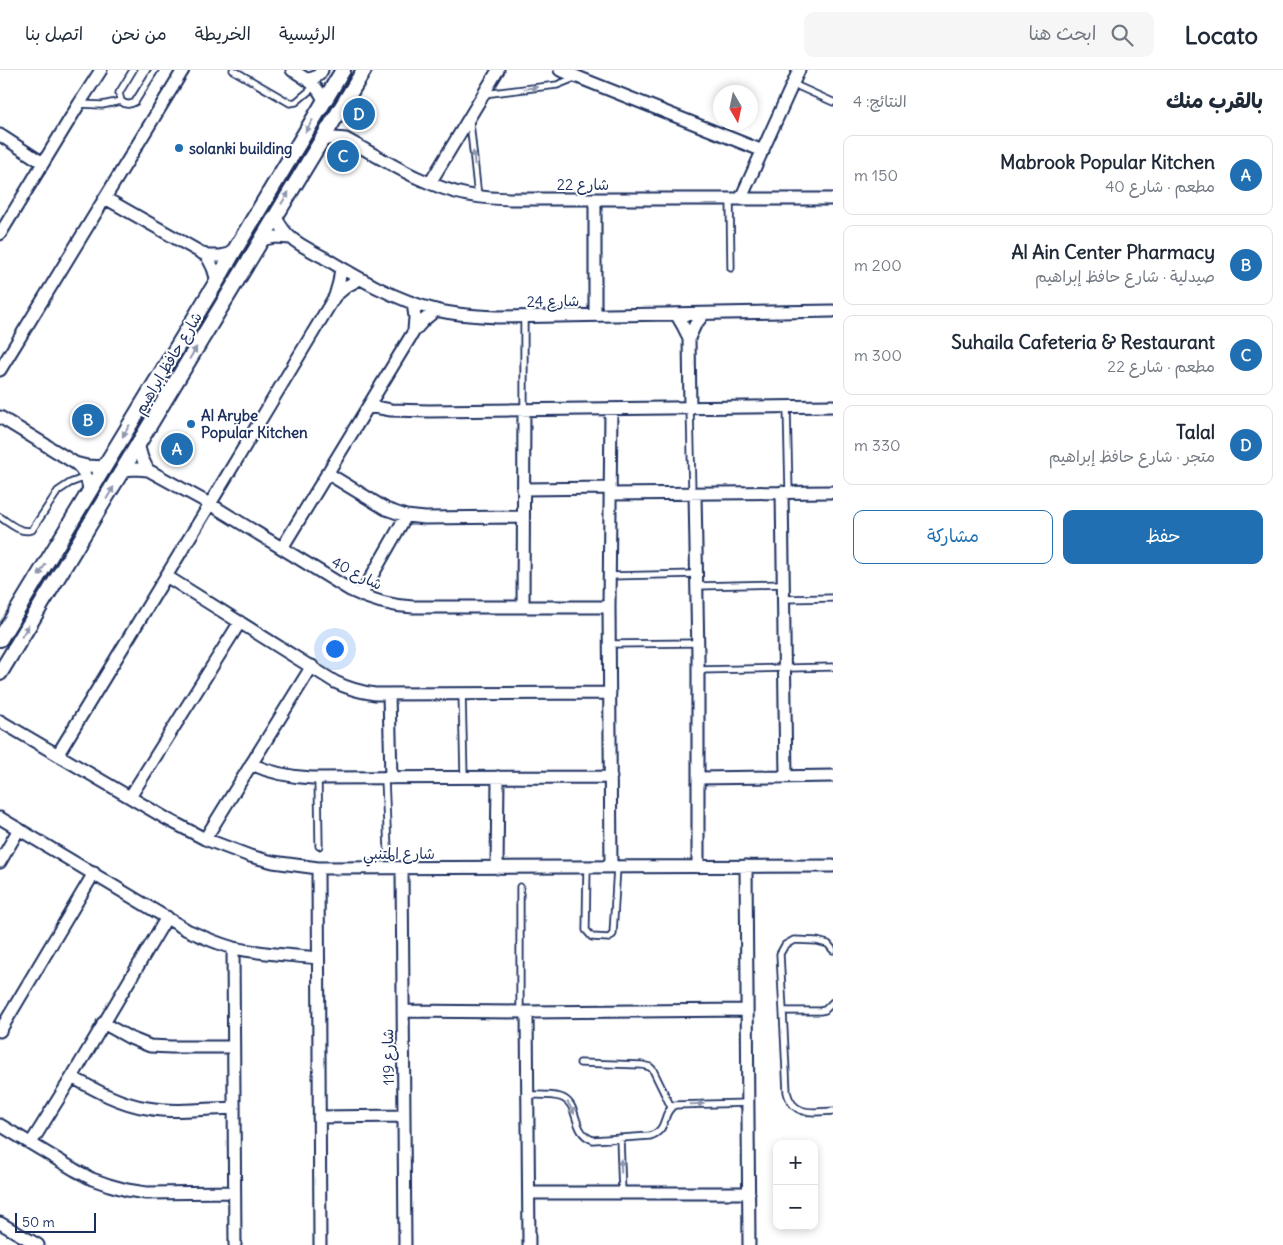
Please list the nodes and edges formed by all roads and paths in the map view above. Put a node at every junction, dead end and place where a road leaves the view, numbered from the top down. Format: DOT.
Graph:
graph roads {
  1 [pos="101,70"];
  2 [pos="133,70"];
  3 [pos="156,70"];
  4 [pos="183,70"];
  5 [pos="232,70"];
  6 [pos="292,70"];
  7 [pos="322,70"];
  8 [pos="343,70"];
  9 [pos="364,70"];
  10 [pos="498,70"];
  11 [pos="560,70"];
  12 [pos="799,70"];
  13 [pos="578,77"];
  14 [pos="310,82"];
  15 [pos="793,84"];
  16 [pos="484,94"];
  17 [pos="121,101"];
  18 [pos="324,101"];
  19 [pos="833,102"];
  20 [pos="78,104"];
  21 [pos="336,115"];
  22 [pos="469,118"];
  23 [pos="0,136"];
  24 [pos="346,139"];
  25 [pos="321,140"];
  26 [pos="763,150"];
  27 [pos="43,163"];
  28 [pos="430,183"];
  29 [pos="478,197"];
  30 [pos="105,198"];
  31 [pos="736,198"];
  32 [pos="833,198"];
  33 [pos="595,199"];
  34 [pos="274,216"];
  35 [pos="0,234"];
  36 [pos="291,238"];
  37 [pos="260,240"];
  38 [pos="233,253"];
  39 [pos="207,256"];
  40 [pos="341,268"];
  41 [pos="732,268"];
  42 [pos="360,279"];
  43 [pos="217,281"];
  44 [pos="334,296"];
  45 [pos="413,303"];
  46 [pos="436,310"];
  47 [pos="833,312"];
  48 [pos="676,314"];
  49 [pos="704,314"];
  50 [pos="595,315"];
  51 [pos="524,317"];
  52 [pos="414,331"];
  53 [pos="688,338"];
  54 [pos="0,370"];
  55 [pos="369,406"];
  56 [pos="788,406"];
  57 [pos="833,406"];
  58 [pos="690,408"];
  59 [pos="611,409"];
  60 [pos="524,410"];
  61 [pos="0,417"];
  62 [pos="138,444"];
  63 [pos="76,463"];
  64 [pos="105,467"];
  65 [pos="123,470"];
  66 [pos="148,470"];
  67 [pos="327,473"];
  68 [pos="86,478"];
  69 [pos="523,489"];
  70 [pos="610,491"];
  71 [pos="786,492"];
  72 [pos="833,492"];
  73 [pos="693,493"];
  74 [pos="89,494"];
  75 [pos="210,504"];
  76 [pos="406,516"];
  77 [pos="0,517"];
  78 [pos="524,517"];
  79 [pos="282,548"];
  80 [pos="166,576"];
  81 [pos="610,576"];
  82 [pos="697,580"];
  83 [pos="783,584"];
  84 [pos="361,595"];
  85 [pos="833,598"];
  86 [pos="783,599"];
  87 [pos="523,606"];
  88 [pos="609,607"];
  89 [pos="240,622"];
  90 [pos="2,629"];
  91 [pos="698,643"];
  92 [pos="610,644"];
  93 [pos="312,666"];
  94 [pos="833,667"];
  95 [pos="784,668"];
  96 [pos="698,670"];
  97 [pos="0,673"];
  98 [pos="462,693"];
  99 [pos="610,693"];
  100 [pos="390,694"];
  101 [pos="0,721"];
  102 [pos="58,754"];
  103 [pos="251,764"];
  104 [pos="833,776"];
  105 [pos="498,777"];
  106 [pos="611,777"];
  107 [pos="786,777"];
  108 [pos="318,778"];
  109 [pos="388,778"];
  110 [pos="464,778"];
  111 [pos="698,778"];
  112 [pos="130,797"];
  113 [pos="0,818"];
  114 [pos="19,829"];
  115 [pos="206,838"];
  116 [pos="320,846"];
  117 [pos="388,850"];
  118 [pos="0,862"];
  119 [pos="746,866"];
  120 [pos="833,866"];
  121 [pos="587,867"];
  122 [pos="614,867"];
  123 [pos="698,867"];
  124 [pos="318,868"];
  125 [pos="402,868"];
  126 [pos="496,868"];
  127 [pos="94,873"];
  128 [pos="520,888"];
  129 [pos="167,917"];
  130 [pos="233,948"];
  131 [pos="833,950"];
  132 [pos="318,958"];
  133 [pos="833,1002"];
  134 [pos="747,1010"];
  135 [pos="403,1011"];
  136 [pos="523,1012"];
  137 [pos="783,1012"];
  138 [pos="104,1023"];
  139 [pos="0,1031"];
  140 [pos="233,1047"];
  141 [pos="580,1063"];
  142 [pos="72,1077"];
  143 [pos="528,1095"];
  144 [pos="748,1103"];
  145 [pos="671,1107"];
  146 [pos="233,1108"];
  147 [pos="833,1111"];
  148 [pos="404,1116"];
  149 [pos="319,1117"];
  150 [pos="0,1125"];
  151 [pos="620,1138"];
  152 [pos="31,1143"];
  153 [pos="234,1192"];
  154 [pos="622,1193"];
  155 [pos="749,1193"];
  156 [pos="529,1194"];
  157 [pos="0,1223"];
  158 [pos="38,1245"];
  159 [pos="235,1245"];
  160 [pos="320,1245"];
  161 [pos="405,1245"];
  162 [pos="529,1245"];
  163 [pos="749,1245"];
  1 -- 20 [label="street"];
  2 -- 17 [label="lane"];
  3 -- 17 [label="lane"];
  4 -- 30 [label="street"];
  5 -- 14 [label="lane"];
  6 -- 14 [label="street"];
  7 -- 14 [label="street"];
  8 -- 18 [label="street, شارع حافظ إبراهيم"];
  9 -- 21 [label="street, شارع حافظ إبراهيم"];
  10 -- 16 [label="street"];
  11 -- 13 [label="street"];
  12 -- 15 [label="street"];
  16 -- 13 [label="lane, one-way"];
  13 -- 26 [label="street"];
  14 -- 18 [label="street"];
  15 -- 19 [label="lane"];
  15 -- 26 [label="street"];
  16 -- 22 [label="street"];
  17 -- 20 [label="lane"];
  18 -- 38 [label="street, شارع حافظ إبراهيم, one-way"];
  20 -- 27 [label="street"];
  21 -- 24 [label="street"];
  21 -- 25 [label="street, شارع حافظ إبراهيم"];
  22 -- 28 [label="street"];
  29 -- 22 [label="lane, one-way"];
  23 -- 27 [label="street"];
  24 -- 25 [label="street"];
  24 -- 28 [label="street, شارع 22"];
  34 -- 25 [label="street, شارع حافظ إبراهيم, one-way"];
  26 -- 31 [label="street"];
  27 -- 35 [label="street"];
  28 -- 29 [label="street, شارع 22"];
  29 -- 33 [label="street, شارع 22"];
  30 -- 39 [label="street"];
  30 -- 54 [label="street"];
  31 -- 32 [label="street, شارع 22"];
  31 -- 33 [label="street, شارع 22"];
  31 -- 41 [label="lane"];
  33 -- 50 [label="street"];
  34 -- 36 [label="street, شارع 24"];
  34 -- 37 [label="street, شارع حافظ إبراهيم"];
  36 -- 37 [label="street"];
  36 -- 40 [label="street, شارع 24"];
  62 -- 37 [label="street, شارع حافظ إبراهيم, one-way"];
  38 -- 39 [label="street"];
  38 -- 43 [label="street, شارع حافظ إبراهيم"];
  39 -- 43 [label="street"];
  40 -- 42 [label="street, شارع 24"];
  40 -- 44 [label="street"];
  42 -- 44 [label="street"];
  42 -- 45 [label="street, شارع 24"];
  43 -- 64 [label="street, شارع حافظ إبراهيم, one-way"];
  44 -- 75 [label="street"];
  45 -- 46 [label="street, شارع 24"];
  45 -- 52 [label="street"];
  46 -- 51 [label="street, شارع 24"];
  46 -- 52 [label="street"];
  47 -- 49 [label="street, شارع 24"];
  48 -- 49 [label="street, شارع 24"];
  48 -- 50 [label="street, شارع 24"];
  48 -- 53 [label="street"];
  49 -- 53 [label="street"];
  50 -- 51 [label="street, شارع 24"];
  51 -- 60 [label="lane"];
  52 -- 55 [label="street"];
  53 -- 58 [label="street"];
  55 -- 60 [label="street"];
  55 -- 67 [label="street"];
  56 -- 57 [label="street"];
  56 -- 58 [label="street"];
  56 -- 71 [label="lane"];
  58 -- 59 [label="street"];
  58 -- 73 [label="lane"];
  59 -- 60 [label="street"];
  59 -- 70 [label="street"];
  60 -- 69 [label="street"];
  61 -- 63 [label="street"];
  62 -- 65 [label="street, شارع حافظ إبراهيم"];
  62 -- 66 [label="street"];
  63 -- 64 [label="street"];
  63 -- 68 [label="street"];
  64 -- 74 [label="street, شارع حافظ إبراهيم"];
  65 -- 66 [label="street, شارع 40"];
  97 -- 65 [label="street, شارع حافظ إبراهيم, one-way"];
  66 -- 75 [label="street, شارع 40"];
  67 -- 76 [label="street"];
  67 -- 79 [label="street"];
  68 -- 74 [label="street"];
  68 -- 77 [label="lane"];
  69 -- 70 [label="street"];
  69 -- 78 [label="street"];
  70 -- 73 [label="street"];
  70 -- 81 [label="street"];
  71 -- 72 [label="street"];
  71 -- 73 [label="street"];
  71 -- 83 [label="street"];
  73 -- 82 [label="street"];
  74 -- 90 [label="street, شارع حافظ إبراهيم, one-way"];
  75 -- 79 [label="street, شارع 40"];
  75 -- 80 [label="street"];
  76 -- 78 [label="street"];
  76 -- 84 [label="street"];
  78 -- 87 [label="street"];
  79 -- 84 [label="street, شارع 40"];
  80 -- 89 [label="street"];
  80 -- 102 [label="street"];
  81 -- 82 [label="lane"];
  81 -- 88 [label="street"];
  82 -- 83 [label="lane"];
  82 -- 91 [label="street"];
  83 -- 86 [label="street"];
  84 -- 87 [label="street, شارع 40"];
  85 -- 86 [label="lane"];
  86 -- 95 [label="street"];
  87 -- 88 [label="street, شارع 40"];
  88 -- 92 [label="street"];
  89 -- 93 [label="street"];
  89 -- 112 [label="street"];
  91 -- 92 [label="lane"];
  91 -- 96 [label="street"];
  92 -- 99 [label="street"];
  93 -- 100 [label="street"];
  93 -- 103 [label="street"];
  94 -- 95 [label="lane"];
  95 -- 96 [label="lane"];
  95 -- 107 [label="street"];
  96 -- 111 [label="street"];
  98 -- 99 [label="street"];
  98 -- 100 [label="street"];
  98 -- 110 [label="lane"];
  99 -- 106 [label="street"];
  100 -- 109 [label="street"];
  101 -- 102 [label="street, شارع المتنبي"];
  102 -- 112 [label="street, شارع المتنبي"];
  103 -- 108 [label="street"];
  103 -- 115 [label="street"];
  104 -- 107 [label="street"];
  105 -- 106 [label="street"];
  105 -- 110 [label="street"];
  105 -- 126 [label="street"];
  106 -- 122 [label="street"];
  107 -- 111 [label="street"];
  108 -- 109 [label="street"];
  108 -- 116 [label="lane"];
  109 -- 110 [label="street"];
  109 -- 117 [label="lane"];
  111 -- 123 [label="street"];
  112 -- 115 [label="street, شارع المتنبي"];
  113 -- 114 [label="street"];
  114 -- 118 [label="street"];
  114 -- 127 [label="street"];
  115 -- 124 [label="street, شارع المتنبي"];
  119 -- 120 [label="street, شارع المتنبي"];
  119 -- 123 [label="street, شارع المتنبي"];
  119 -- 134 [label="street"];
  121 -- 122 [label="street, شارع المتنبي"];
  121 -- 122 [label="lane"];
  121 -- 126 [label="street, شارع المتنبي"];
  122 -- 123 [label="street, شارع المتنبي"];
  124 -- 125 [label="street, شارع المتنبي"];
  124 -- 132 [label="street"];
  125 -- 126 [label="street, شارع المتنبي"];
  125 -- 135 [label="street, شارع 119"];
  127 -- 129 [label="street"];
  127 -- 139 [label="street"];
  128 -- 136 [label="lane"];
  129 -- 130 [label="street"];
  129 -- 138 [label="street"];
  130 -- 132 [label="street"];
  130 -- 140 [label="street"];
  131 -- 137 [label="lane"];
  132 -- 149 [label="street"];
  133 -- 137 [label="lane"];
  134 -- 136 [label="street"];
  134 -- 144 [label="street"];
  135 -- 136 [label="street"];
  135 -- 148 [label="street, شارع 119"];
  136 -- 143 [label="street"];
  137 -- 147 [label="lane"];
  138 -- 140 [label="street"];
  138 -- 142 [label="street"];
  140 -- 146 [label="street"];
  141 -- 145 [label="lane"];
  142 -- 146 [label="street"];
  142 -- 152 [label="street"];
  143 -- 151 [label="lane, one-way"];
  143 -- 156 [label="street"];
  145 -- 144 [label="lane, one-way"];
  144 -- 155 [label="street"];
  145 -- 151 [label="lane"];
  146 -- 153 [label="street"];
  148 -- 149 [label="street"];
  148 -- 161 [label="street, شارع 119"];
  149 -- 160 [label="street"];
  150 -- 152 [label="street"];
  154 -- 151 [label="lane, one-way"];
  152 -- 153 [label="street"];
  153 -- 159 [label="street"];
  154 -- 155 [label="street"];
  154 -- 156 [label="street"];
  155 -- 163 [label="street"];
  156 -- 162 [label="street"];
  157 -- 158 [label="street"];
}
